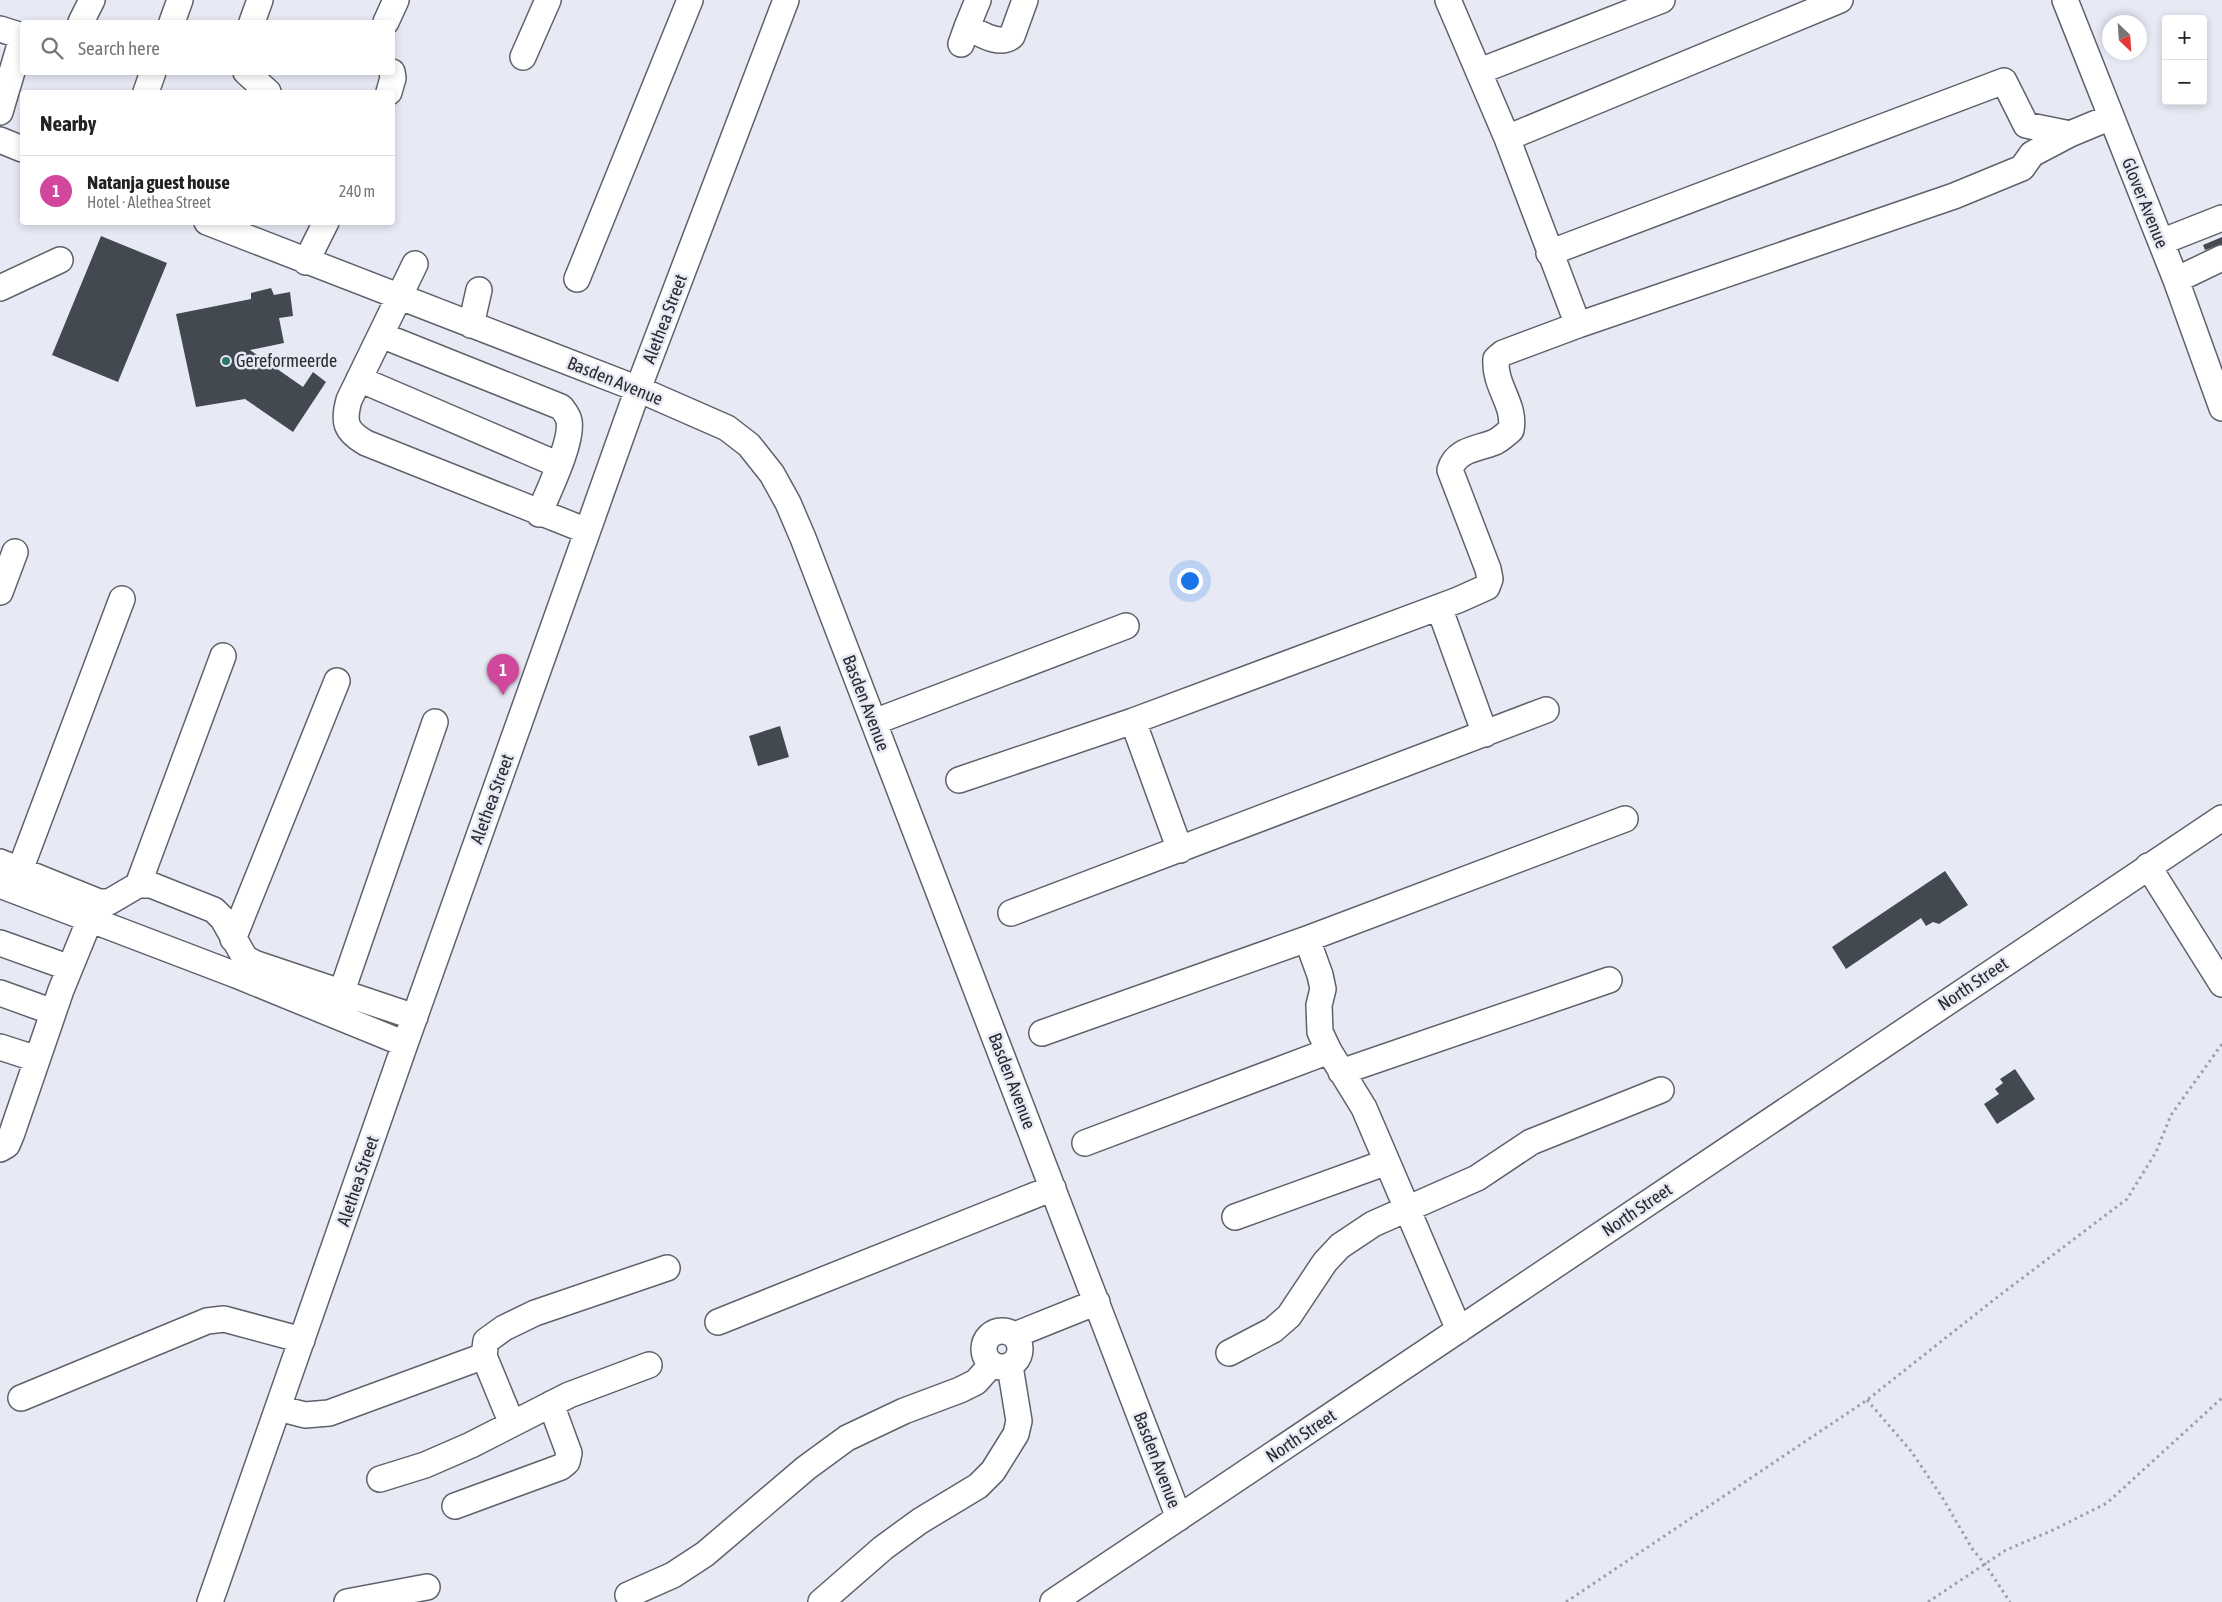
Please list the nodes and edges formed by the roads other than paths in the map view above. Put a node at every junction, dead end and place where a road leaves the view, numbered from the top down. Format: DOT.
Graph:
graph roads {
  1 [pos="92,0"];
  2 [pos="180,0"];
  3 [pos="260,0"];
  4 [pos="396,0"];
  5 [pos="548,0"];
  6 [pos="690,0"];
  7 [pos="786,0"];
  8 [pos="978,0"];
  9 [pos="1025,0"];
  10 [pos="1448,0"];
  11 [pos="1662,0"];
  12 [pos="1840,0"];
  13 [pos="2065,0"];
  14 [pos="82,20"];
  15 [pos="173,20"];
  16 [pos="253,20"];
  17 [pos="387,20"];
  18 [pos="0,29"];
  19 [pos="20,36"];
  20 [pos="20,44"];
  21 [pos="524,57"];
  22 [pos="1480,71"];
  23 [pos="152,75"];
  24 [pos="249,75"];
  25 [pos="392,75"];
  26 [pos="147,90"];
  27 [pos="266,90"];
  28 [pos="390,90"];
  29 [pos="0,112"];
  30 [pos="2111,117"];
  31 [pos="2070,134"];
  32 [pos="1507,138"];
  33 [pos="0,140"];
  34 [pos="20,148"];
  35 [pos="2222,218"];
  36 [pos="214,225"];
  37 [pos="324,225"];
  38 [pos="2161,242"];
  39 [pos="1549,253"];
  40 [pos="2222,258"];
  41 [pos="60,260"];
  42 [pos="306,262"];
  43 [pos="415,264"];
  44 [pos="577,279"];
  45 [pos="2176,280"];
  46 [pos="0,288"];
  47 [pos="478,290"];
  48 [pos="400,297"];
  49 [pos="471,325"];
  50 [pos="1578,325"];
  51 [pos="381,335"];
  52 [pos="359,379"];
  53 [pos="638,389"];
  54 [pos="2222,408"];
  55 [pos="559,465"];
  56 [pos="539,514"];
  57 [pos="587,531"];
  58 [pos="15,552"];
  59 [pos="0,592"];
  60 [pos="122,599"];
  61 [pos="1439,607"];
  62 [pos="1126,626"];
  63 [pos="223,656"];
  64 [pos="337,680"];
  65 [pos="1546,710"];
  66 [pos="1133,721"];
  67 [pos="435,722"];
  68 [pos="874,722"];
  69 [pos="1485,734"];
  70 [pos="959,780"];
  71 [pos="2222,818"];
  72 [pos="1625,819"];
  73 [pos="1180,850"];
  74 [pos="10,866"];
  75 [pos="2148,866"];
  76 [pos="0,885"];
  77 [pos="138,886"];
  78 [pos="1010,913"];
  79 [pos="90,919"];
  80 [pos="233,939"];
  81 [pos="1307,939"];
  82 [pos="0,943"];
  83 [pos="70,968"];
  84 [pos="1609,980"];
  85 [pos="2222,984"];
  86 [pos="342,991"];
  87 [pos="0,993"];
  88 [pos="53,1012"];
  89 [pos="415,1017"];
  90 [pos="1042,1033"];
  91 [pos="405,1044"];
  92 [pos="0,1047"];
  93 [pos="37,1059"];
  94 [pos="1335,1062"];
  95 [pos="1661,1090"];
  96 [pos="10,1103"];
  97 [pos="1085,1143"];
  98 [pos="0,1149"];
  99 [pos="1387,1162"];
  100 [pos="1053,1188"];
  101 [pos="1407,1209"];
  102 [pos="1235,1217"];
  103 [pos="667,1268"];
  104 [pos="1099,1309"];
  105 [pos="718,1322"];
  106 [pos="1459,1330"];
  107 [pos="302,1340"];
  108 [pos="1009,1353"];
  109 [pos="1229,1353"];
  110 [pos="484,1356"];
  111 [pos="649,1365"];
  112 [pos="21,1398"];
  113 [pos="550,1404"];
  114 [pos="278,1408"];
  115 [pos="512,1424"];
  116 [pos="380,1479"];
  117 [pos="455,1506"];
  118 [pos="1179,1518"];
  119 [pos="427,1587"];
  120 [pos="628,1595"];
  121 [pos="210,1602"];
  122 [pos="347,1602"];
  123 [pos="821,1602"];
  124 [pos="1053,1602"];
  1 -- 14 [label="street"];
  2 -- 15 [label="street"];
  3 -- 16 [label="street"];
  4 -- 17 [label="street"];
  5 -- 21 [label="street"];
  6 -- 44 [label="street"];
  7 -- 53 [label="street, Alethea Street"];
  8 -- 9 [label="street"];
  10 -- 22 [label="street"];
  11 -- 22 [label="street"];
  12 -- 32 [label="street"];
  13 -- 30 [label="street, Glover Avenue"];
  18 -- 19 [label="street"];
  20 -- 29 [label="street"];
  22 -- 32 [label="street"];
  23 -- 26 [label="street"];
  24 -- 27 [label="street"];
  25 -- 28 [label="street"];
  30 -- 31 [label="street"];
  30 -- 38 [label="street, Glover Avenue"];
  31 -- 39 [label="street"];
  31 -- 50 [label="street"];
  32 -- 39 [label="street"];
  33 -- 34 [label="street"];
  35 -- 38 [label="street"];
  36 -- 42 [label="street, Basden Avenue"];
  37 -- 42 [label="street"];
  38 -- 45 [label="street, Glover Avenue"];
  39 -- 50 [label="street"];
  40 -- 45 [label="street"];
  41 -- 46 [label="street"];
  42 -- 48 [label="street, Basden Avenue"];
  43 -- 48 [label="street"];
  45 -- 54 [label="street, Glover Avenue"];
  47 -- 49 [label="street"];
  48 -- 49 [label="street, Basden Avenue"];
  48 -- 51 [label="street"];
  49 -- 53 [label="street, Basden Avenue"];
  50 -- 61 [label="street"];
  51 -- 52 [label="street"];
  51 -- 55 [label="street"];
  52 -- 55 [label="street"];
  52 -- 56 [label="street"];
  53 -- 57 [label="street, Alethea Street"];
  53 -- 68 [label="street, Basden Avenue"];
  55 -- 56 [label="street"];
  56 -- 57 [label="street"];
  57 -- 89 [label="street, Alethea Street"];
  58 -- 59 [label="street"];
  60 -- 74 [label="street"];
  61 -- 66 [label="street"];
  61 -- 69 [label="street"];
  62 -- 68 [label="street"];
  63 -- 77 [label="street"];
  64 -- 80 [label="street"];
  65 -- 69 [label="street"];
  66 -- 70 [label="street"];
  66 -- 73 [label="street"];
  67 -- 86 [label="street"];
  68 -- 100 [label="street, Basden Avenue"];
  69 -- 73 [label="street"];
  71 -- 75 [label="street, North Street"];
  72 -- 81 [label="street"];
  73 -- 78 [label="street"];
  74 -- 77 [label="street"];
  75 -- 85 [label="street"];
  75 -- 106 [label="street, North Street"];
  76 -- 79 [label="street"];
  77 -- 80 [label="street"];
  79 -- 83 [label="street"];
  79 -- 91 [label="street"];
  80 -- 86 [label="street"];
  81 -- 90 [label="street"];
  81 -- 94 [label="street"];
  82 -- 83 [label="street"];
  83 -- 88 [label="street"];
  84 -- 94 [label="street"];
  86 -- 89 [label="street"];
  87 -- 88 [label="street"];
  88 -- 93 [label="street"];
  89 -- 91 [label="street, Alethea Street"];
  91 -- 107 [label="street, Alethea Street"];
  92 -- 93 [label="street"];
  93 -- 96 [label="street"];
  94 -- 97 [label="street"];
  94 -- 99 [label="street"];
  95 -- 101 [label="street"];
  96 -- 98 [label="street"];
  99 -- 101 [label="street"];
  99 -- 102 [label="street"];
  100 -- 104 [label="street, Basden Avenue"];
  100 -- 105 [label="street"];
  101 -- 106 [label="street"];
  101 -- 109 [label="street"];
  103 -- 110 [label="street"];
  104 -- 108 [label="street"];
  104 -- 118 [label="street, Basden Avenue"];
  106 -- 118 [label="street, North Street"];
  107 -- 112 [label="street"];
  107 -- 114 [label="street, Alethea Street"];
  108 -- 120 [label="street"];
  108 -- 123 [label="street"];
  110 -- 114 [label="street"];
  110 -- 115 [label="street"];
  111 -- 113 [label="street"];
  113 -- 115 [label="street"];
  113 -- 117 [label="street"];
  114 -- 121 [label="street, Alethea Street"];
  115 -- 116 [label="street"];
  118 -- 124 [label="street, North Street"];
  119 -- 122 [label="street"];
}
